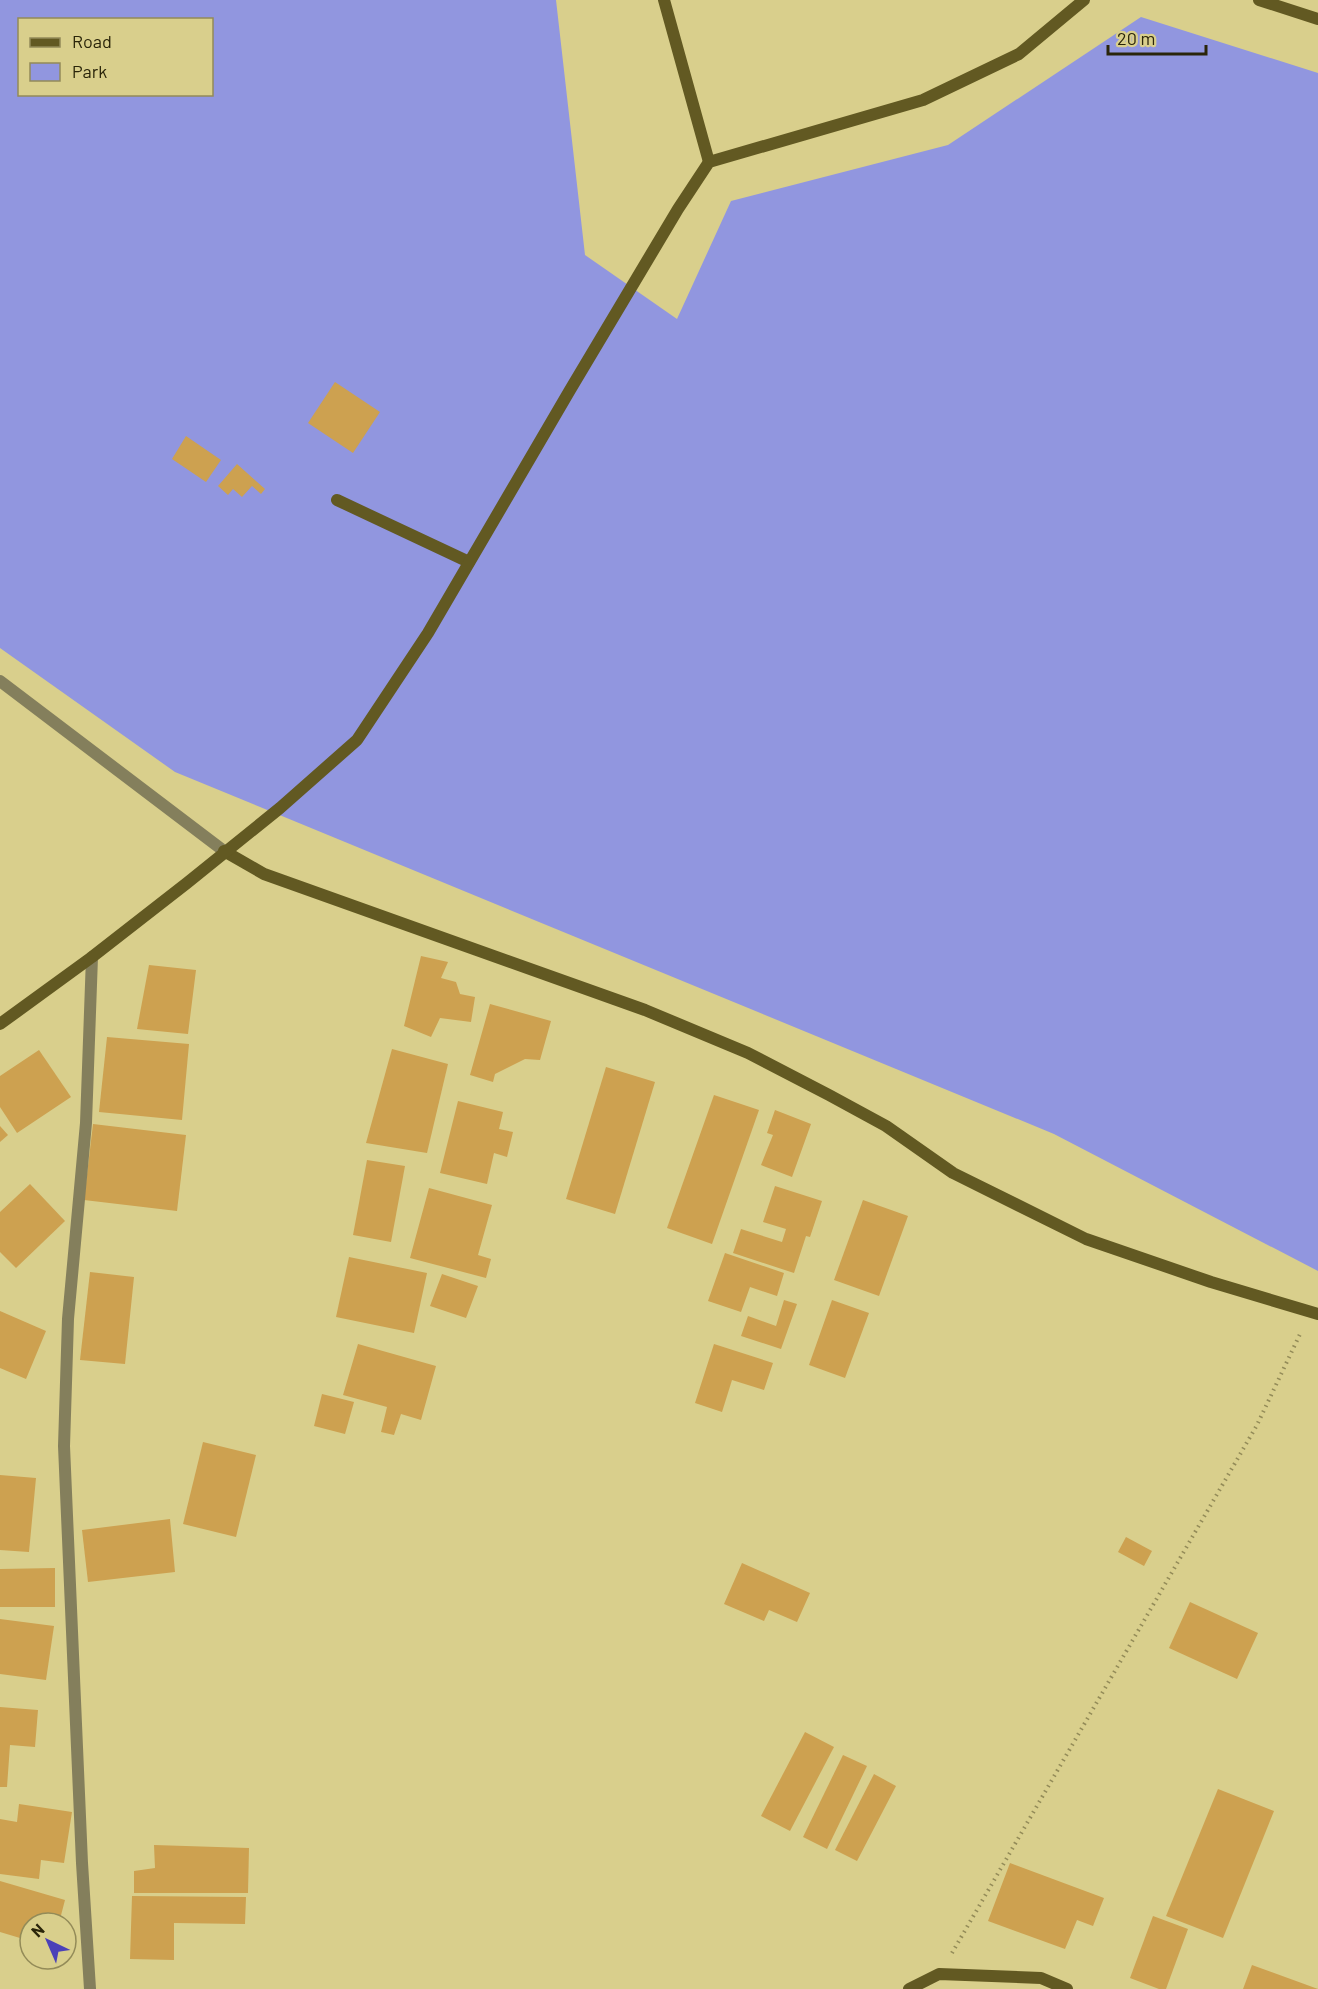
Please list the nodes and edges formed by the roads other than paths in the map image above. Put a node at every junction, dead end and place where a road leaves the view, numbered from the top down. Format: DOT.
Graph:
graph roads {
  1 [pos="664,0"];
  2 [pos="1084,0"];
  3 [pos="1259,0"];
  4 [pos="1318,19"];
  5 [pos="709,162"];
  6 [pos="337,500"];
  7 [pos="469,562"];
  8 [pos="0,681"];
  9 [pos="224,851"];
  10 [pos="92,957"];
  11 [pos="0,1024"];
  12 [pos="1314,1313"];
  13 [pos="90,1989"];
  14 [pos="909,1989"];
  15 [pos="1067,1989"];
  1 -- 5 [label="street"];
  2 -- 5 [label="street"];
  3 -- 4 [label="street"];
  5 -- 7 [label="street"];
  6 -- 7 [label="street"];
  7 -- 9 [label="street"];
  8 -- 9 [label="street"];
  9 -- 10 [label="street"];
  9 -- 12 [label="street"];
  10 -- 11 [label="street"];
  10 -- 13 [label="street"];
  14 -- 15 [label="street"];
}
